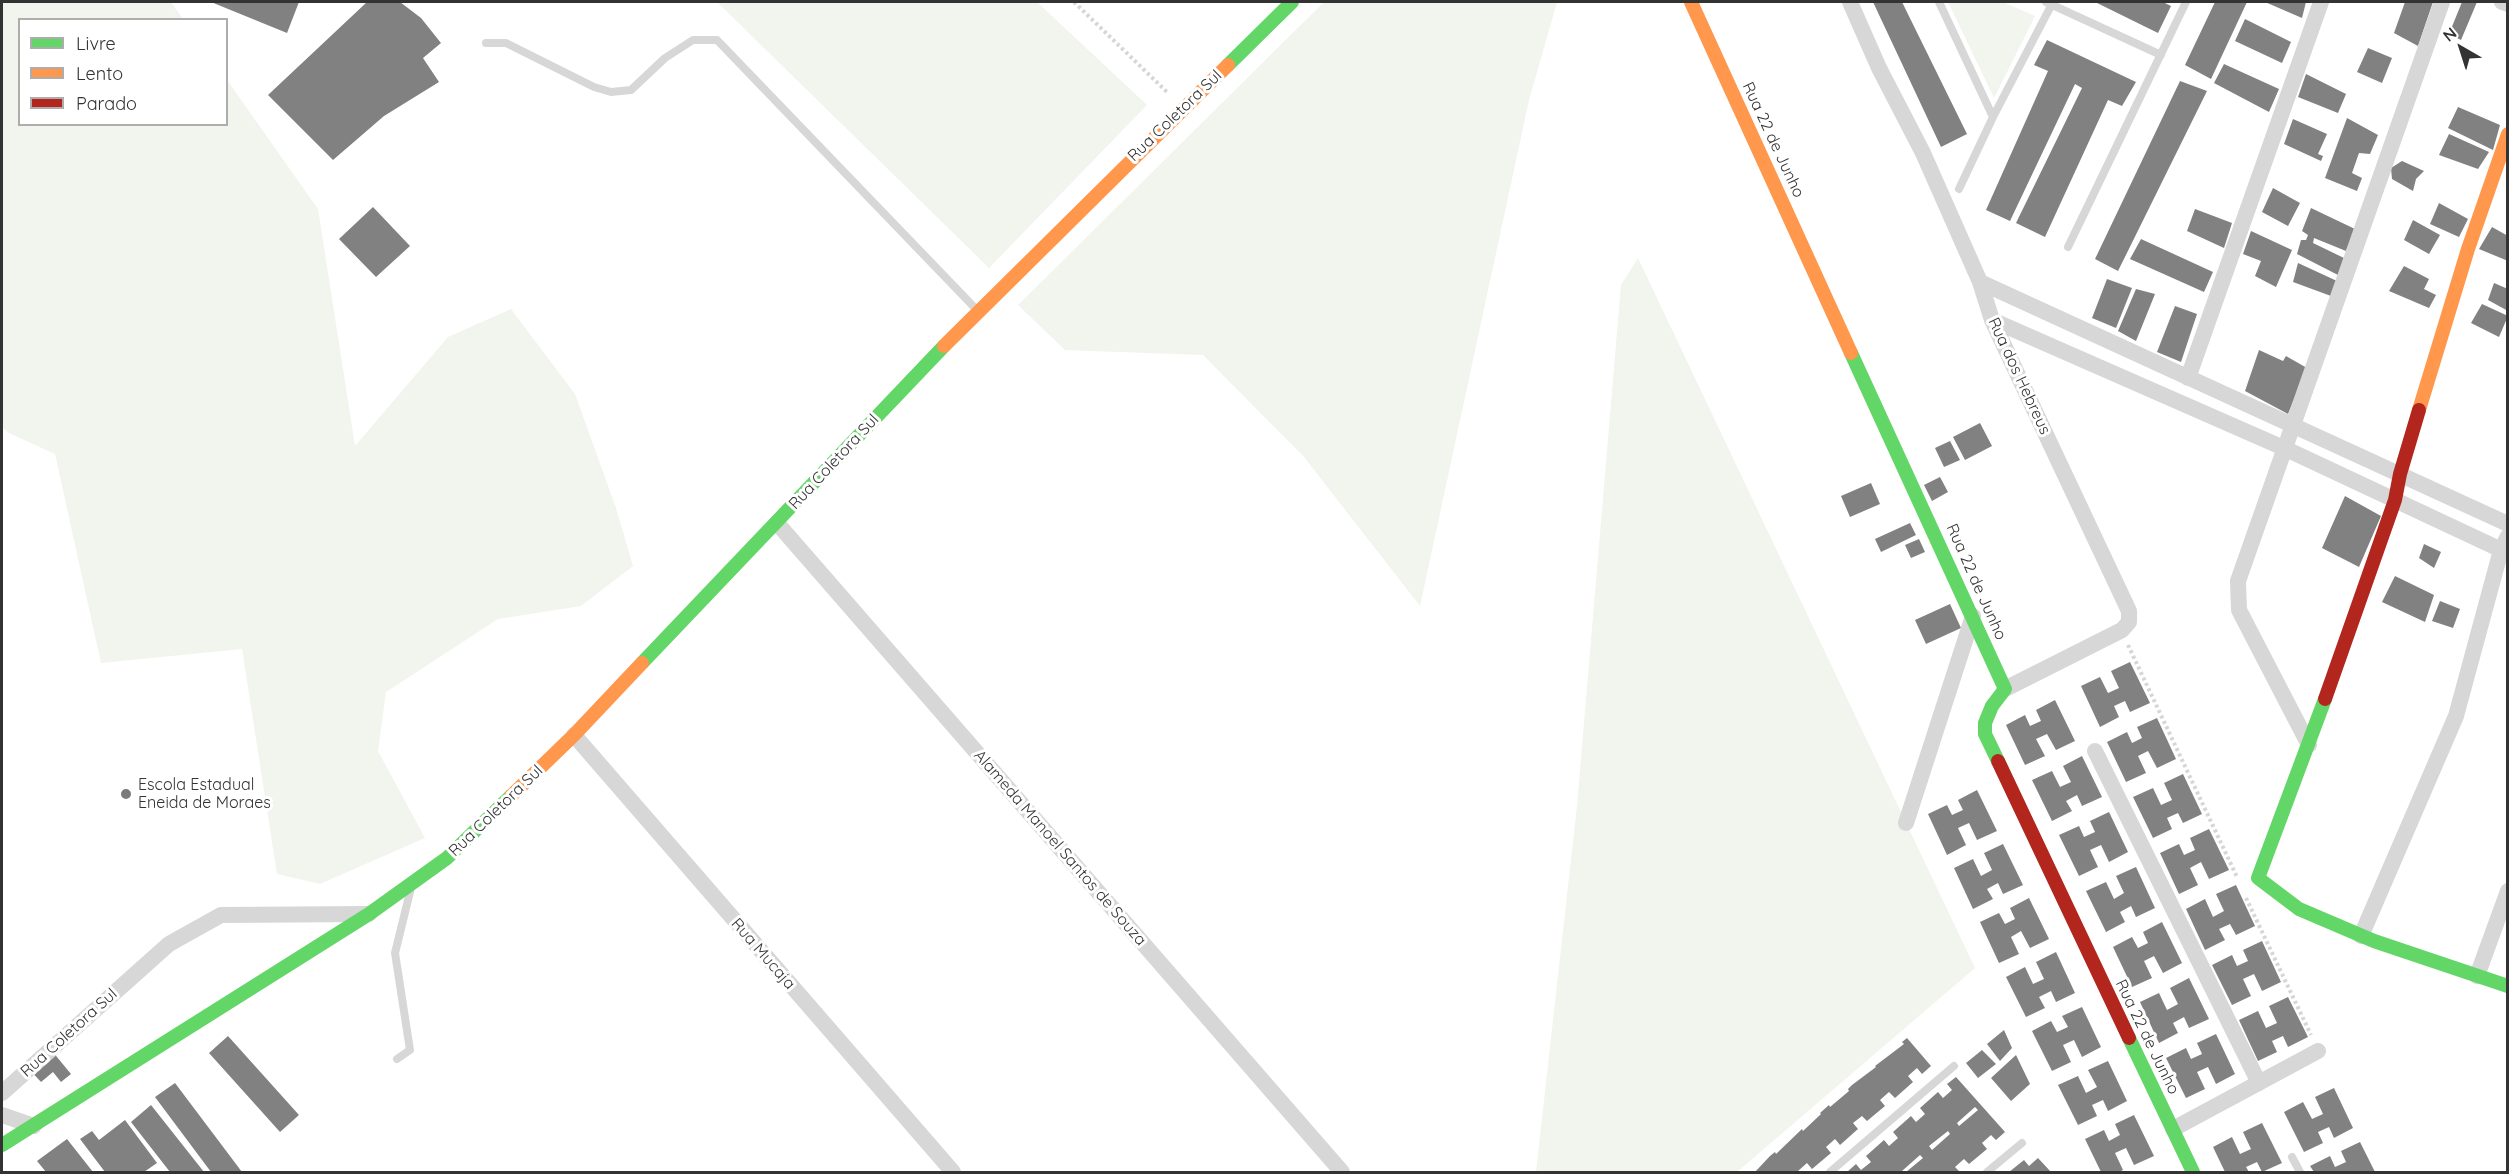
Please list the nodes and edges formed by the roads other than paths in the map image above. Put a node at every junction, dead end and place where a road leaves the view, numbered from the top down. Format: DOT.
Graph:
graph roads {
  1 [pos="1292,2"];
  2 [pos="1691,2"];
  3 [pos="1850,2"];
  4 [pos="1939,2"];
  5 [pos="2050,2"];
  6 [pos="2186,2"];
  7 [pos="2321,2"];
  8 [pos="2442,2"];
  9 [pos="2502,2"];
  10 [pos="2508,4"];
  11 [pos="486,43"];
  12 [pos="2161,55"];
  13 [pos="1993,117"];
  14 [pos="2508,134"];
  15 [pos="1959,189"];
  16 [pos="2068,247"];
  17 [pos="1980,282"];
  18 [pos="978,310"];
  19 [pos="1992,320"];
  20 [pos="2188,378"];
  21 [pos="2292,425"];
  22 [pos="2286,449"];
  23 [pos="2400,474"];
  24 [pos="2395,500"];
  25 [pos="777,523"];
  26 [pos="2508,524"];
  27 [pos="2506,546"];
  28 [pos="1973,616"];
  29 [pos="2005,689"];
  30 [pos="574,735"];
  31 [pos="2309,746"];
  32 [pos="2095,751"];
  33 [pos="1906,823"];
  34 [pos="413,883"];
  35 [pos="2508,891"];
  36 [pos="369,914"];
  37 [pos="2361,936"];
  38 [pos="2477,976"];
  39 [pos="2508,986"];
  40 [pos="2318,1051"];
  41 [pos="397,1059"];
  42 [pos="1954,1066"];
  43 [pos="2259,1083"];
  44 [pos="2,1092"];
  45 [pos="2,1115"];
  46 [pos="34,1126"];
  47 [pos="2173,1129"];
  48 [pos="2022,1143"];
  49 [pos="2,1145"];
  50 [pos="2292,1157"];
  51 [pos="953,1173"];
  52 [pos="1342,1173"];
  53 [pos="1830,1173"];
  54 [pos="1987,1173"];
  55 [pos="2193,1173"];
  56 [pos="2300,1173"];
  1 -- 18 [label="street, Rua Coletora Sul"];
  2 -- 28 [label="street, Rua 22 de Junho"];
  3 -- 17 [label="street, Rua dos Hebreus"];
  4 -- 13 [label="lane"];
  5 -- 12 [label="lane"];
  5 -- 13 [label="lane"];
  6 -- 12 [label="lane"];
  7 -- 20 [label="street"];
  8 -- 21 [label="street"];
  9 -- 10 [label="street"];
  11 -- 18 [label="lane"];
  12 -- 16 [label="lane"];
  13 -- 15 [label="lane"];
  14 -- 23 [label="street"];
  17 -- 19 [label="street, Rua dos Hebreus"];
  17 -- 20 [label="street"];
  18 -- 25 [label="street, Rua Coletora Sul"];
  19 -- 22 [label="street"];
  19 -- 29 [label="street, Rua dos Hebreus"];
  20 -- 21 [label="street"];
  21 -- 22 [label="street"];
  21 -- 23 [label="street"];
  22 -- 24 [label="street"];
  22 -- 31 [label="street"];
  23 -- 24 [label="street"];
  23 -- 26 [label="street"];
  24 -- 27 [label="street"];
  24 -- 31 [label="street"];
  25 -- 30 [label="street, Rua Coletora Sul"];
  25 -- 52 [label="street, Alameda Manoel Santos de Souza"];
  27 -- 37 [label="street"];
  28 -- 29 [label="street, Rua 22 de Junho"];
  28 -- 33 [label="street"];
  29 -- 47 [label="street, Rua 22 de Junho"];
  30 -- 34 [label="street, Rua Coletora Sul"];
  30 -- 51 [label="street, Rua Mucaja"];
  31 -- 37 [label="street"];
  32 -- 43 [label="street"];
  34 -- 36 [label="street, Rua Coletora Sul"];
  34 -- 41 [label="lane"];
  35 -- 38 [label="street"];
  36 -- 44 [label="street, Rua Coletora Sul"];
  36 -- 46 [label="street, Rua Coletora Sul"];
  37 -- 38 [label="street"];
  38 -- 39 [label="street"];
  40 -- 43 [label="street"];
  42 -- 53 [label="lane"];
  43 -- 47 [label="street"];
  45 -- 46 [label="street"];
  46 -- 49 [label="street, Rua Coletora Sul"];
  47 -- 55 [label="street, Rua 22 de Junho"];
  48 -- 54 [label="lane"];
  50 -- 56 [label="lane"];
}
